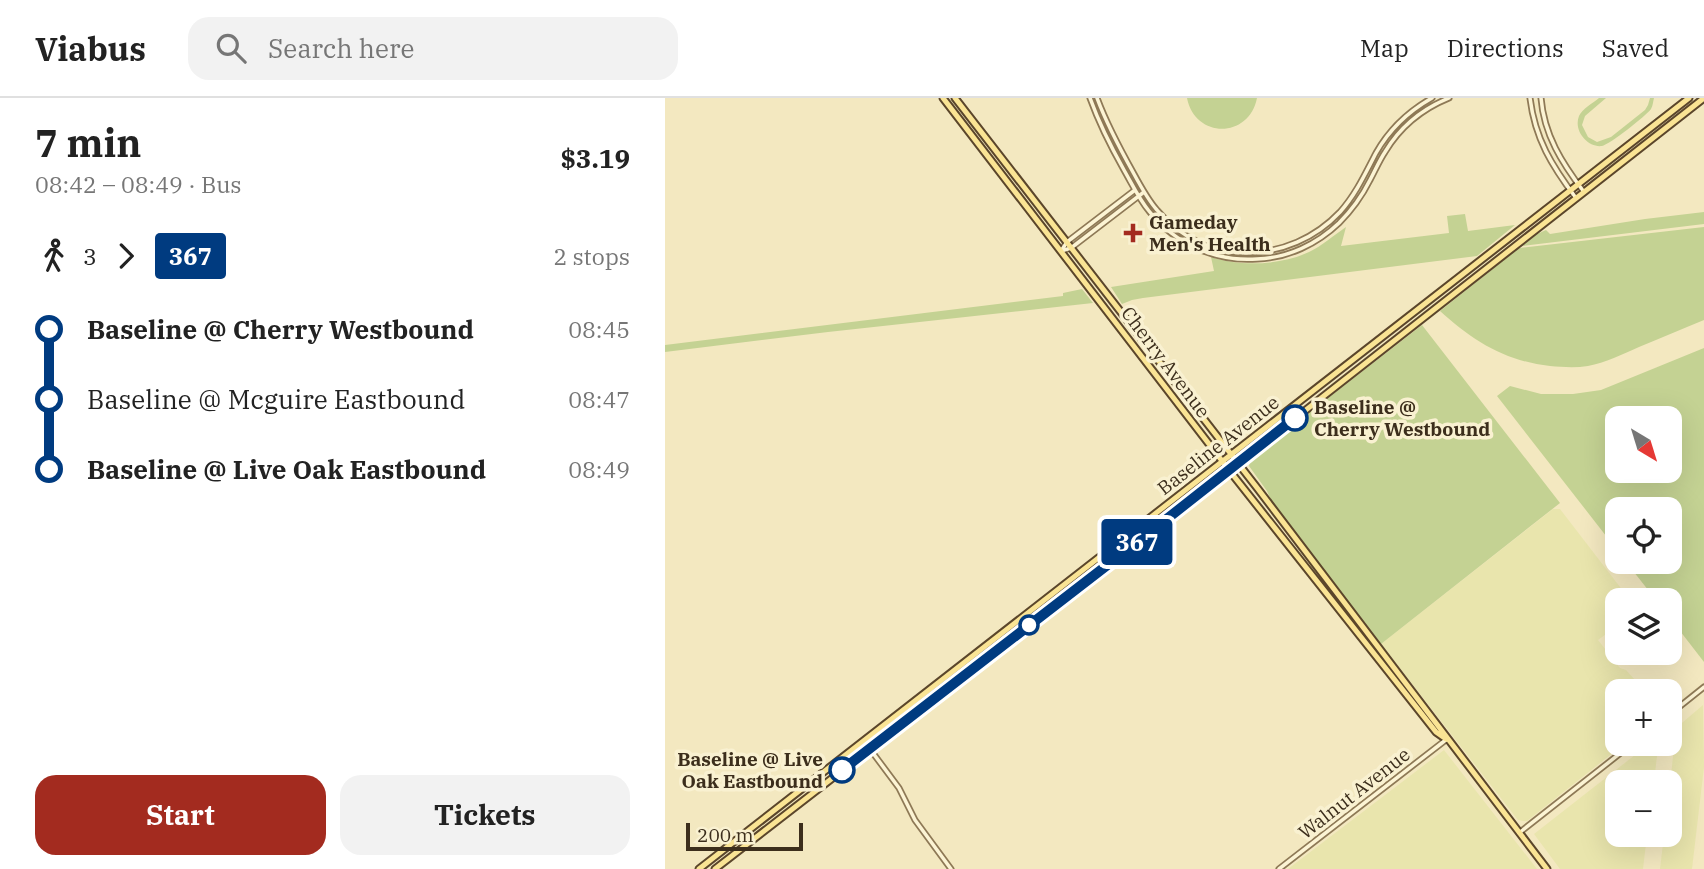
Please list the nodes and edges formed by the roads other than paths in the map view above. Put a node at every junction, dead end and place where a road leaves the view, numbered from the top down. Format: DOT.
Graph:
graph roads {
  1 [pos="943,98"];
  2 [pos="955,98"];
  3 [pos="1090,98"];
  4 [pos="1097,98"];
  5 [pos="1432,98"];
  6 [pos="1449,98"];
  7 [pos="1530,98"];
  8 [pos="1541,98"];
  9 [pos="1689,98"];
  10 [pos="1704,99"];
  11 [pos="1578,184"];
  12 [pos="1141,186"];
  13 [pos="1135,190"];
  14 [pos="1571,190"];
  15 [pos="1144,192"];
  16 [pos="1584,192"];
  17 [pos="1139,196"];
  18 [pos="1576,198"];
  19 [pos="1069,245"];
  20 [pos="1061,251"];
  21 [pos="1230,454"];
  22 [pos="1222,461"];
  23 [pos="1238,463"];
  24 [pos="1229,470"];
  25 [pos="1704,687"];
  26 [pos="1682,705"];
  27 [pos="1447,739"];
  28 [pos="864,741"];
  29 [pos="870,748"];
  30 [pos="1617,756"];
  31 [pos="1519,833"];
  32 [pos="699,869"];
  33 [pos="715,869"];
  34 [pos="951,869"];
  35 [pos="1279,869"];
  36 [pos="1546,869"];
  1 -- 20 [label="main road, Cherry Avenue"];
  2 -- 19 [label="main road, Cherry Avenue"];
  3 -- 13 [label="street"];
  4 -- 12 [label="street"];
  5 -- 15 [label="street"];
  6 -- 17 [label="street"];
  7 -- 14 [label="street"];
  8 -- 11 [label="street"];
  9 -- 11 [label="main road, Baseline Avenue"];
  10 -- 16 [label="main road, Baseline Avenue"];
  11 -- 14 [label="main road, Baseline Avenue"];
  11 -- 16 [label="street"];
  12 -- 13 [label="street"];
  12 -- 15 [label="street"];
  13 -- 17 [label="street"];
  13 -- 19 [label="street"];
  14 -- 18 [label="street"];
  14 -- 21 [label="main road, Baseline Avenue"];
  15 -- 17 [label="street"];
  16 -- 18 [label="main road, Baseline Avenue"];
  17 -- 19 [label="street"];
  18 -- 23 [label="main road, Baseline Avenue"];
  19 -- 20 [label="street"];
  19 -- 21 [label="main road, Cherry Avenue"];
  20 -- 22 [label="main road, Cherry Avenue"];
  21 -- 22 [label="main road, Baseline Avenue"];
  21 -- 23 [label="main road, Cherry Avenue"];
  22 -- 24 [label="main road, Cherry Avenue"];
  22 -- 28 [label="main road, Baseline Avenue"];
  23 -- 24 [label="main road, Baseline Avenue"];
  23 -- 27 [label="main road, Cherry Avenue"];
  24 -- 27 [label="main road, Cherry Avenue"];
  24 -- 29 [label="main road, Baseline Avenue"];
  25 -- 26 [label="street"];
  27 -- 31 [label="main road, Cherry Avenue"];
  27 -- 35 [label="street, Walnut Avenue"];
  28 -- 29 [label="street"];
  28 -- 32 [label="main road, Baseline Avenue"];
  29 -- 33 [label="main road, Baseline Avenue"];
  29 -- 34 [label="street"];
  30 -- 31 [label="street"];
  31 -- 36 [label="main road, Cherry Avenue"];
}
